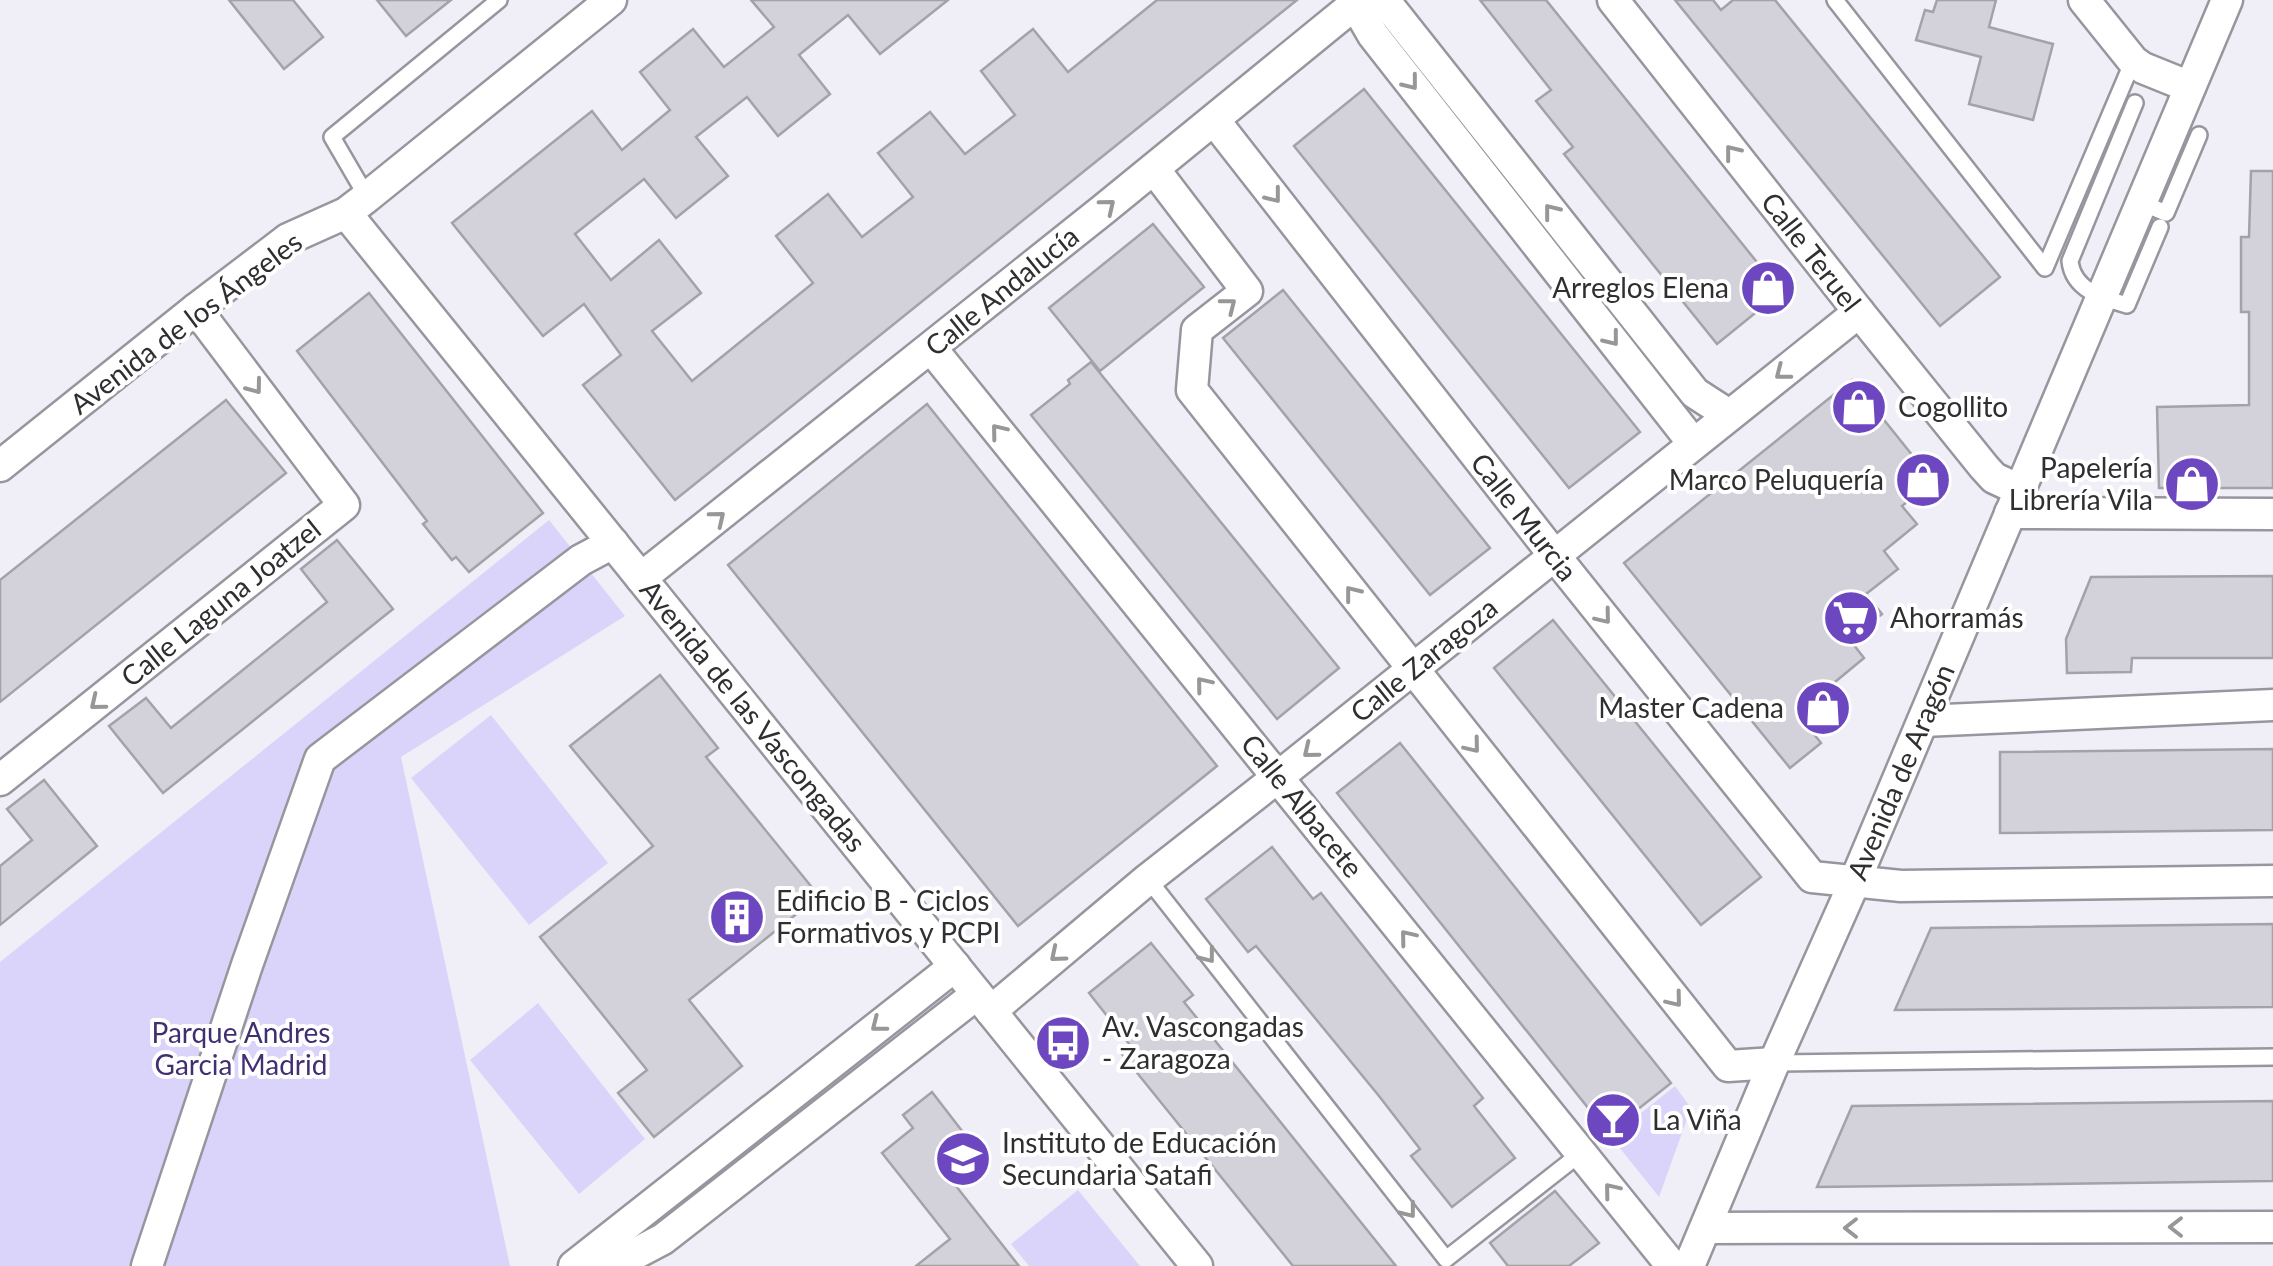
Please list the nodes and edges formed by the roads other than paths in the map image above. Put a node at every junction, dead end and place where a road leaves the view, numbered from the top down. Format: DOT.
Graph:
graph roads {
  1 [pos="499,0"];
  2 [pos="612,0"];
  3 [pos="1613,0"];
  4 [pos="1835,0"];
  5 [pos="2084,0"];
  6 [pos="2227,0"];
  7 [pos="1366,1"];
  8 [pos="2133,61"];
  9 [pos="2190,87"];
  10 [pos="2134,103"];
  11 [pos="1214,120"];
  12 [pos="2199,135"];
  13 [pos="1154,169"];
  14 [pos="357,205"];
  15 [pos="2151,215"];
  16 [pos="2102,298"];
  17 [pos="196,309"];
  18 [pos="1858,312"];
  19 [pos="931,348"];
  20 [pos="1729,415"];
  21 [pos="1693,443"];
  22 [pos="0,466"];
  23 [pos="2015,502"];
  24 [pos="2273,514"];
  25 [pos="613,543"];
  26 [pos="1554,555"];
  27 [pos="641,578"];
  28 [pos="1412,670"];
  29 [pos="2273,705"];
  30 [pos="1923,721"];
  31 [pos="1278,777"];
  32 [pos="0,780"];
  33 [pos="1148,879"];
  34 [pos="1855,881"];
  35 [pos="2273,881"];
  36 [pos="955,966"];
  37 [pos="984,1002"];
  38 [pos="2273,1058"];
  39 [pos="1774,1063"];
  40 [pos="1581,1153"];
  41 [pos="2273,1227"];
  42 [pos="1706,1228"];
  43 [pos="148,1266"];
  44 [pos="574,1266"];
  45 [pos="612,1266"];
  46 [pos="1197,1266"];
  47 [pos="1672,1266"];
  48 [pos="1690,1266"];
  1 -- 14 [label="lane"];
  2 -- 14 [label="street, Avenida de los Ángeles"];
  18 -- 3 [label="street, Calle Teruel, one-way"];
  4 -- 8 [label="lane"];
  5 -- 8 [label="street"];
  6 -- 9 [label="street, Avenida de Aragón"];
  7 -- 11 [label="street, Calle Andalucía"];
  20 -- 7 [label="street, one-way"];
  7 -- 21 [label="street, one-way"];
  8 -- 9 [label="street"];
  9 -- 15 [label="street, Avenida de Aragón"];
  10 -- 16 [label="lane"];
  11 -- 13 [label="street, Calle Andalucía"];
  11 -- 26 [label="street, Calle Murcia, one-way"];
  12 -- 15 [label="lane"];
  19 -- 13 [label="street, Calle Andalucía, one-way"];
  28 -- 13 [label="street, one-way"];
  14 -- 17 [label="street, Avenida de los Ángeles"];
  14 -- 25 [label="street, Avenida de las Vascongadas"];
  15 -- 16 [label="street, Avenida de Aragón"];
  16 -- 23 [label="street, Avenida de Aragón"];
  17 -- 22 [label="street, Avenida de los Ángeles"];
  17 -- 32 [label="street, Calle Laguna Joatzel, one-way"];
  18 -- 20 [label="street, Calle Zaragoza, one-way"];
  18 -- 23 [label="street, Calle Teruel"];
  27 -- 19 [label="street, Calle Andalucía, one-way"];
  31 -- 19 [label="street, Calle Albacete, one-way"];
  20 -- 21 [label="street, Calle Zaragoza"];
  21 -- 26 [label="street, Calle Zaragoza"];
  23 -- 24 [label="street"];
  23 -- 30 [label="street, Avenida de Aragón"];
  25 -- 27 [label="street, Avenida de las Vascongadas"];
  25 -- 43 [label="street"];
  26 -- 28 [label="street, Calle Zaragoza"];
  26 -- 34 [label="street, Calle Murcia, one-way"];
  27 -- 36 [label="street, Avenida de las Vascongadas"];
  28 -- 31 [label="street, Calle Zaragoza, one-way"];
  28 -- 39 [label="street, one-way"];
  29 -- 30 [label="street"];
  30 -- 34 [label="street, Avenida de Aragón"];
  31 -- 33 [label="street, Calle Zaragoza"];
  40 -- 31 [label="street, Calle Albacete, one-way"];
  33 -- 37 [label="street, Calle Zaragoza, one-way"];
  33 -- 40 [label="lane, one-way"];
  34 -- 35 [label="street, Calle Murcia"];
  34 -- 39 [label="street, Avenida de Aragón"];
  36 -- 37 [label="street, Avenida de las Vascongadas"];
  36 -- 44 [label="street, one-way"];
  37 -- 45 [label="street, Calle Zaragoza"];
  37 -- 46 [label="street, Avenida de las Vascongadas"];
  38 -- 39 [label="lane"];
  39 -- 42 [label="street, Avenida de Aragón"];
  47 -- 40 [label="street, Calle Albacete, one-way"];
  41 -- 42 [label="street, one-way"];
  42 -- 48 [label="street, Avenida de Aragón"];
}
